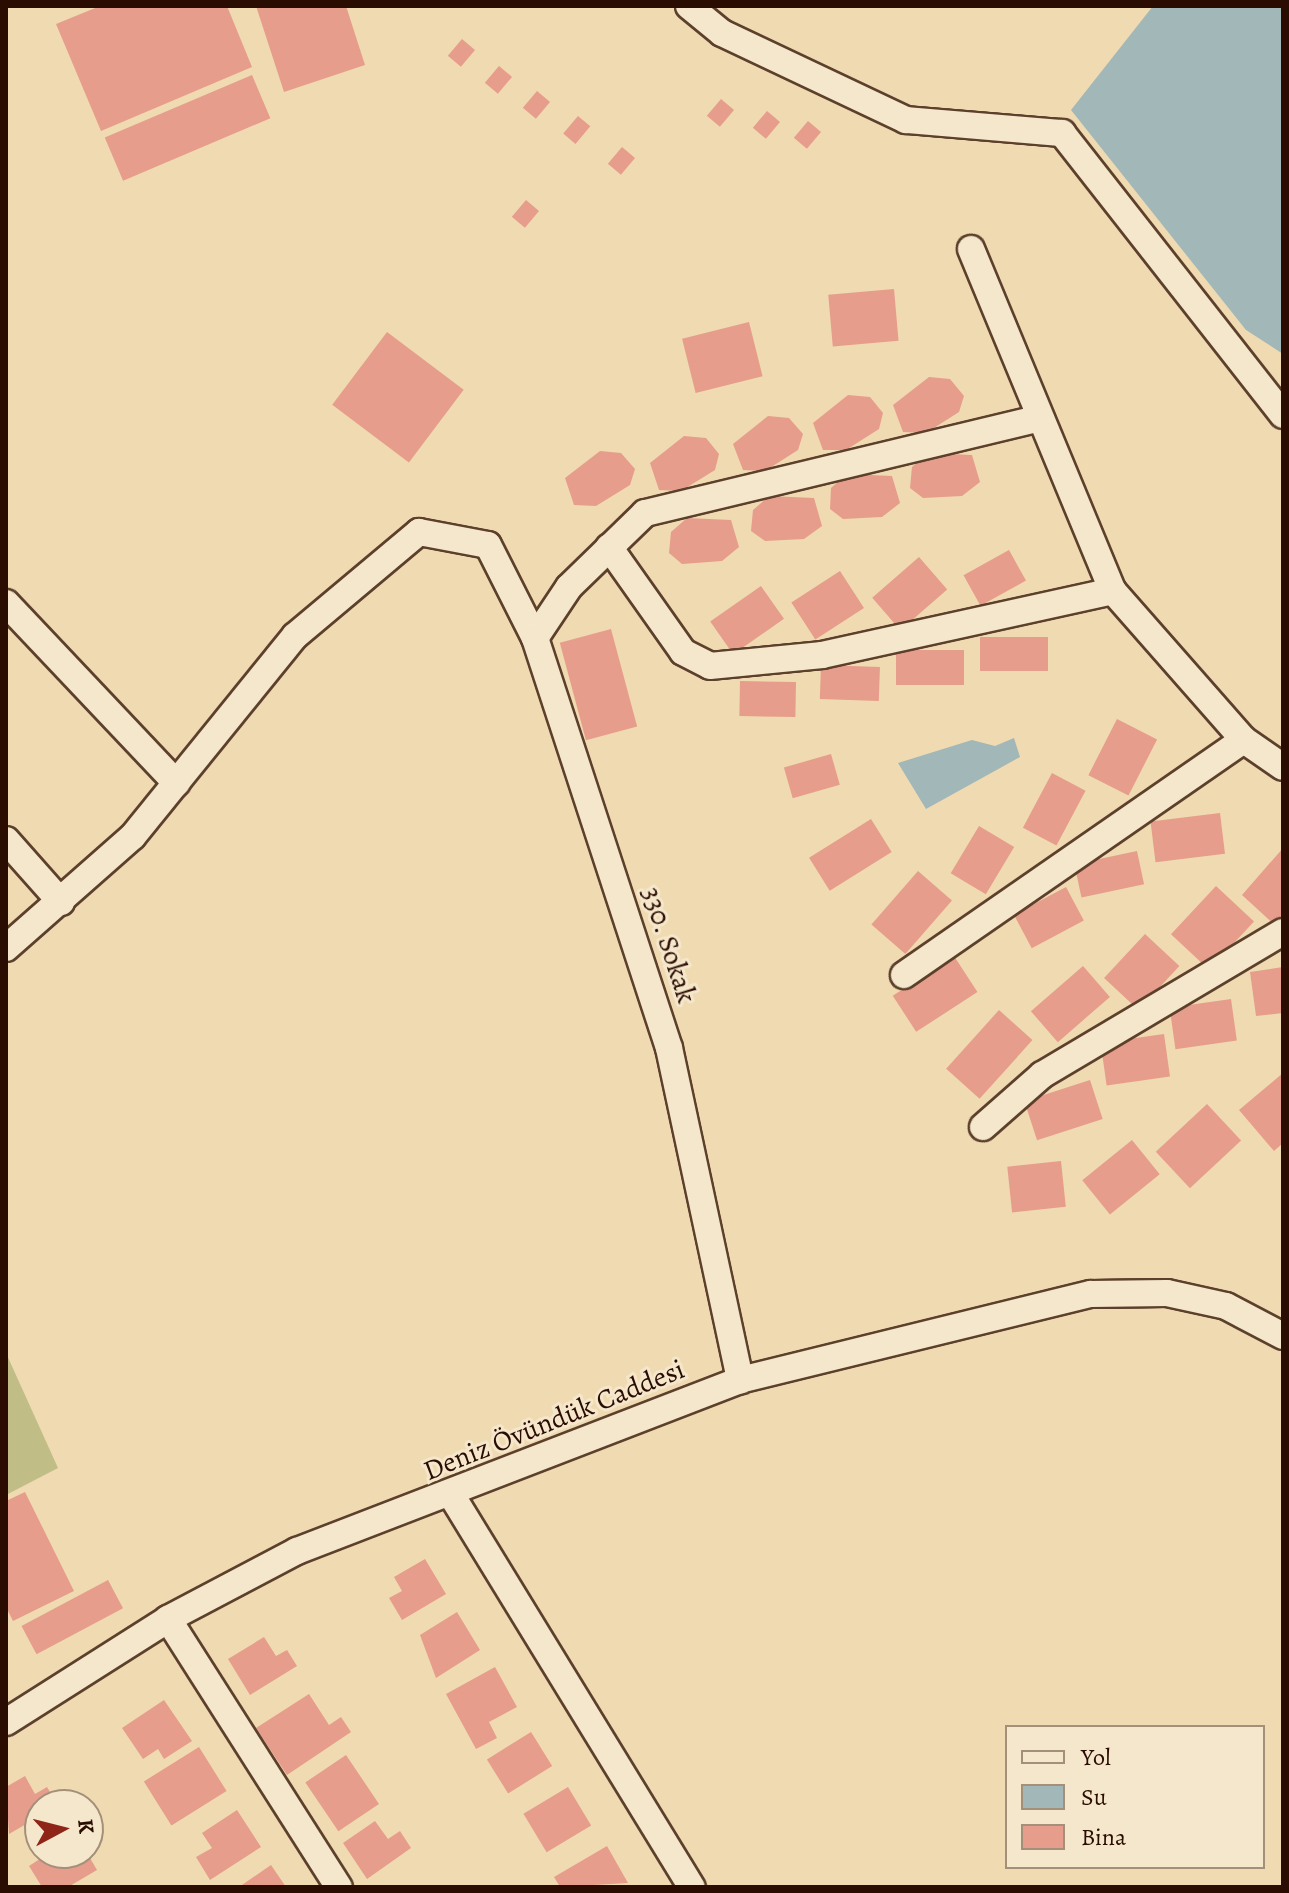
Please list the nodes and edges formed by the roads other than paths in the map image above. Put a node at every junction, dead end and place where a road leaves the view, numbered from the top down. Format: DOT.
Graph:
graph roads {
  1 [pos="689,6"];
  2 [pos="971,249"];
  3 [pos="1283,415"];
  4 [pos="1037,419"];
  5 [pos="609,547"];
  6 [pos="1113,591"];
  7 [pos="6,603"];
  8 [pos="535,638"];
  9 [pos="1244,740"];
  10 [pos="1283,767"];
  11 [pos="176,783"];
  12 [pos="6,840"];
  13 [pos="61,902"];
  14 [pos="1283,932"];
  15 [pos="6,948"];
  16 [pos="904,975"];
  17 [pos="983,1127"];
  18 [pos="1283,1336"];
  19 [pos="740,1380"];
  20 [pos="452,1496"];
  21 [pos="168,1619"];
  22 [pos="6,1722"];
  23 [pos="339,1887"];
  24 [pos="692,1887"];
  1 -- 3 [label="street"];
  2 -- 4 [label="street"];
  4 -- 5 [label="street"];
  4 -- 6 [label="street"];
  5 -- 6 [label="street"];
  5 -- 8 [label="street"];
  6 -- 9 [label="street"];
  7 -- 11 [label="street"];
  8 -- 11 [label="street, 330. Sokak"];
  8 -- 19 [label="street, 330. Sokak"];
  9 -- 10 [label="street"];
  9 -- 16 [label="street"];
  11 -- 13 [label="street"];
  12 -- 13 [label="street"];
  13 -- 15 [label="street"];
  14 -- 17 [label="street"];
  18 -- 19 [label="street, Deniz Övündük Caddesi"];
  19 -- 20 [label="street, Deniz Övündük Caddesi"];
  20 -- 21 [label="street, Deniz Övündük Caddesi"];
  20 -- 24 [label="street"];
  21 -- 22 [label="street, Deniz Övündük Caddesi"];
  21 -- 23 [label="street"];
}
